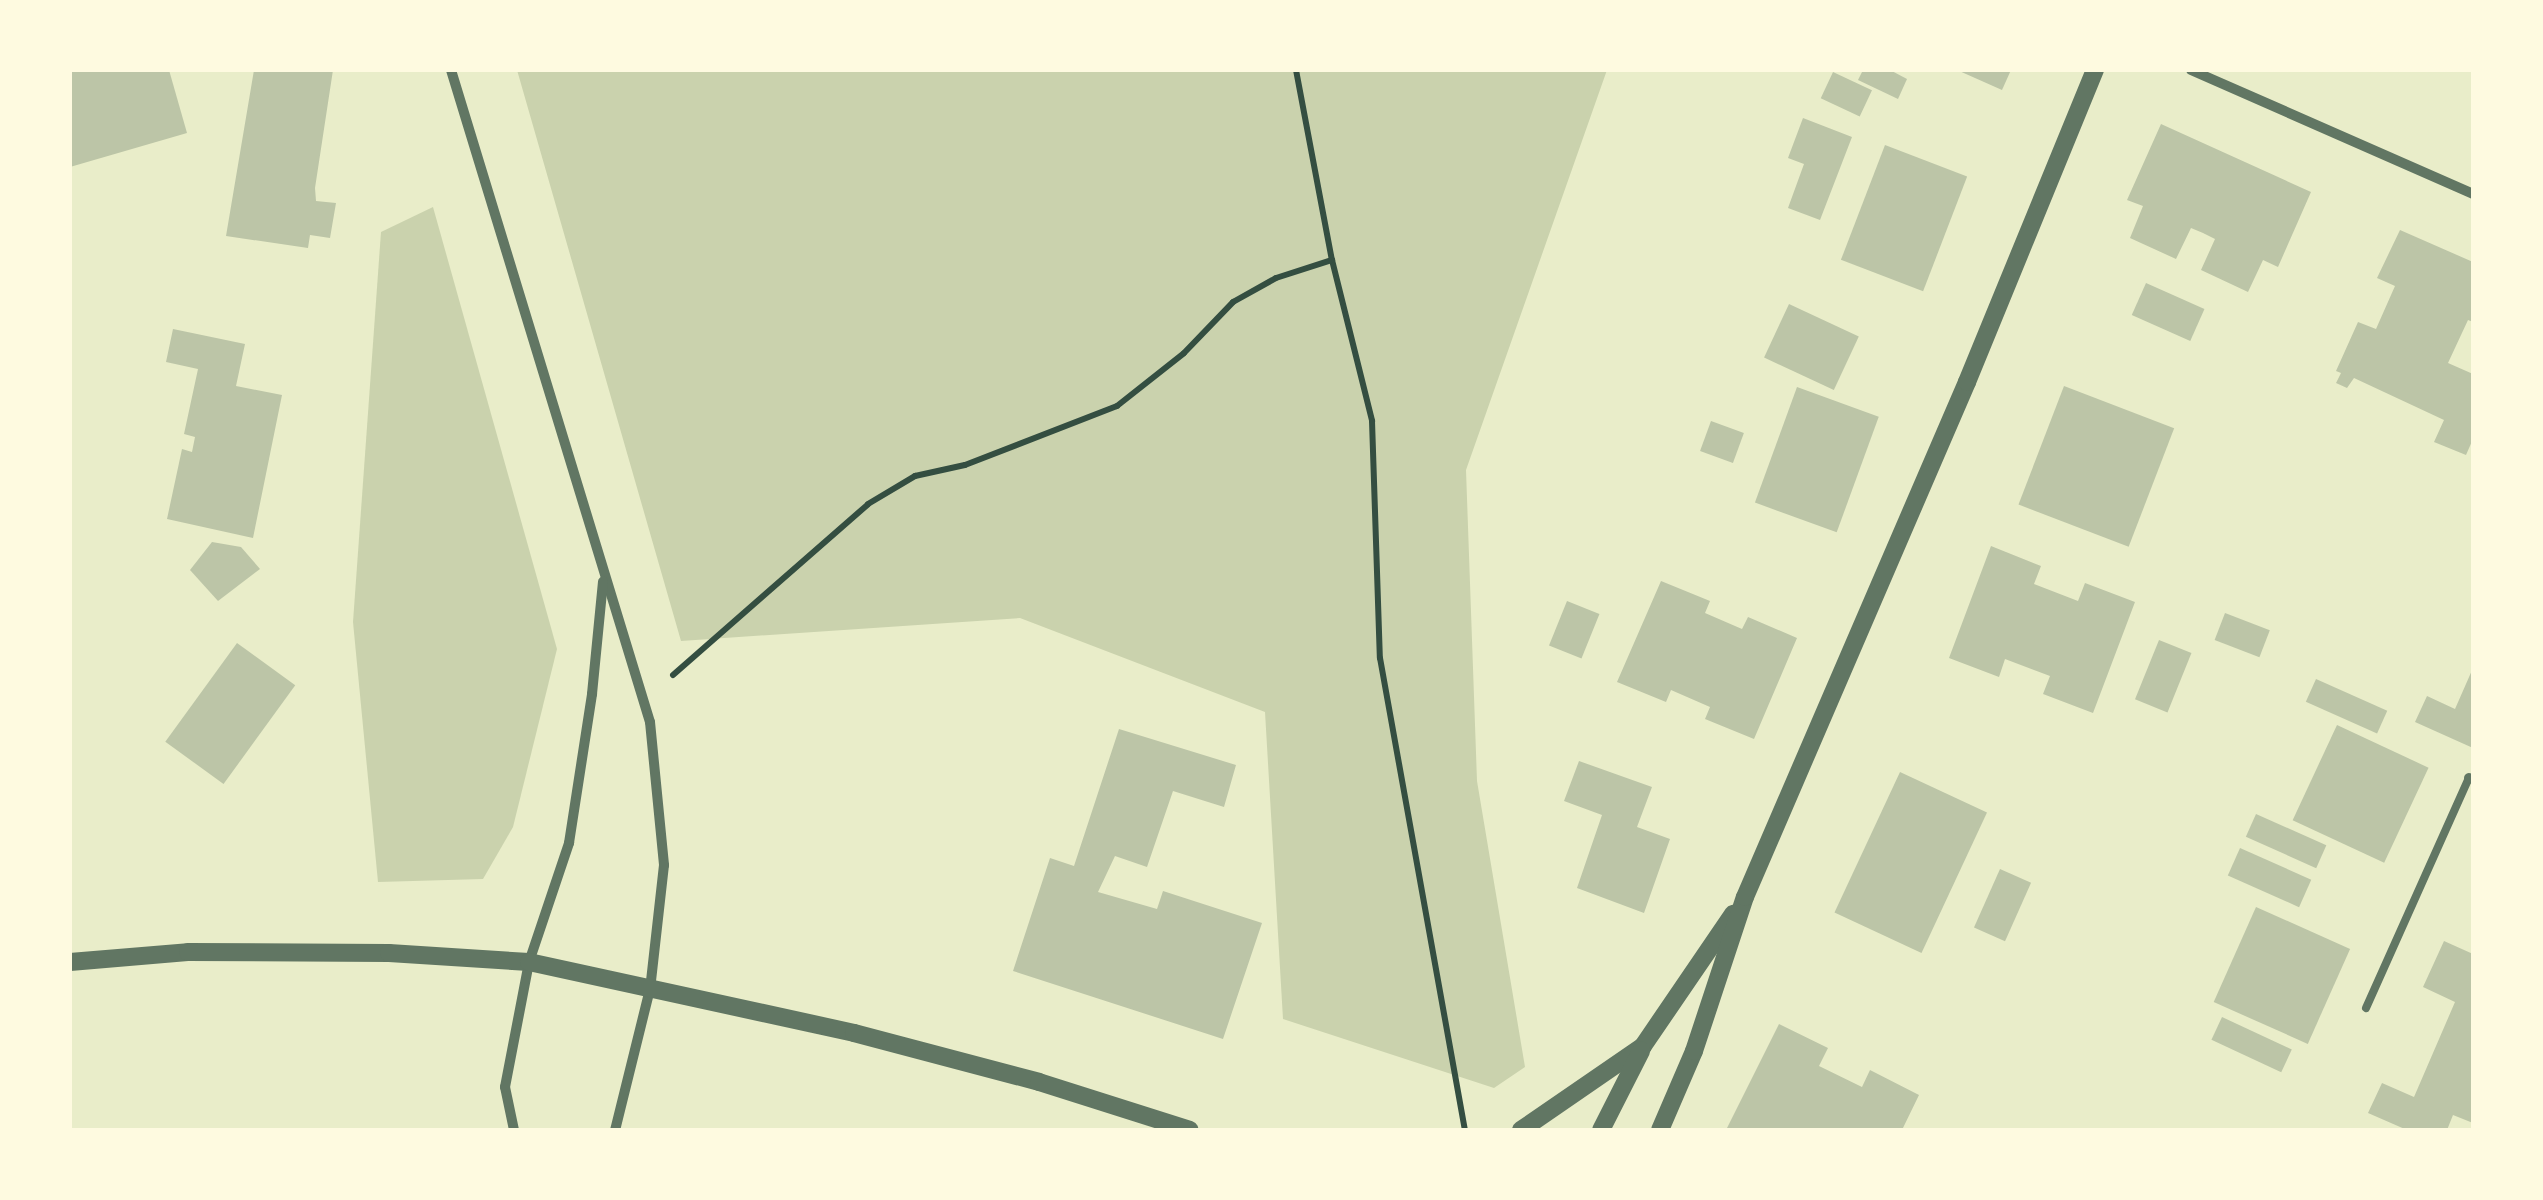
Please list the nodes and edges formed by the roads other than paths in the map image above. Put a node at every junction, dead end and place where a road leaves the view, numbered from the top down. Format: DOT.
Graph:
graph roads {
  1 [pos="451,70"];
  2 [pos="2095,70"];
  3 [pos="2192,70"];
  4 [pos="2473,194"];
  5 [pos="604,576"];
  6 [pos="2471,779"];
  7 [pos="1745,897"];
  8 [pos="70,962"];
  9 [pos="529,962"];
  10 [pos="650,988"];
  11 [pos="2366,1008"];
  12 [pos="1643,1046"];
  13 [pos="514,1130"];
  14 [pos="616,1130"];
  15 [pos="1190,1130"];
  16 [pos="1521,1130"];
  17 [pos="1601,1130"];
  18 [pos="1660,1130"];
  1 -- 5 [label="street"];
  2 -- 7 [label="street"];
  3 -- 4 [label="street"];
  5 -- 9 [label="street"];
  5 -- 10 [label="street"];
  6 -- 11 [label="lane"];
  7 -- 12 [label="street"];
  7 -- 18 [label="street"];
  8 -- 9 [label="street"];
  9 -- 10 [label="street"];
  9 -- 13 [label="street"];
  10 -- 14 [label="street"];
  10 -- 15 [label="street"];
  12 -- 16 [label="street"];
  12 -- 17 [label="street"];
}
